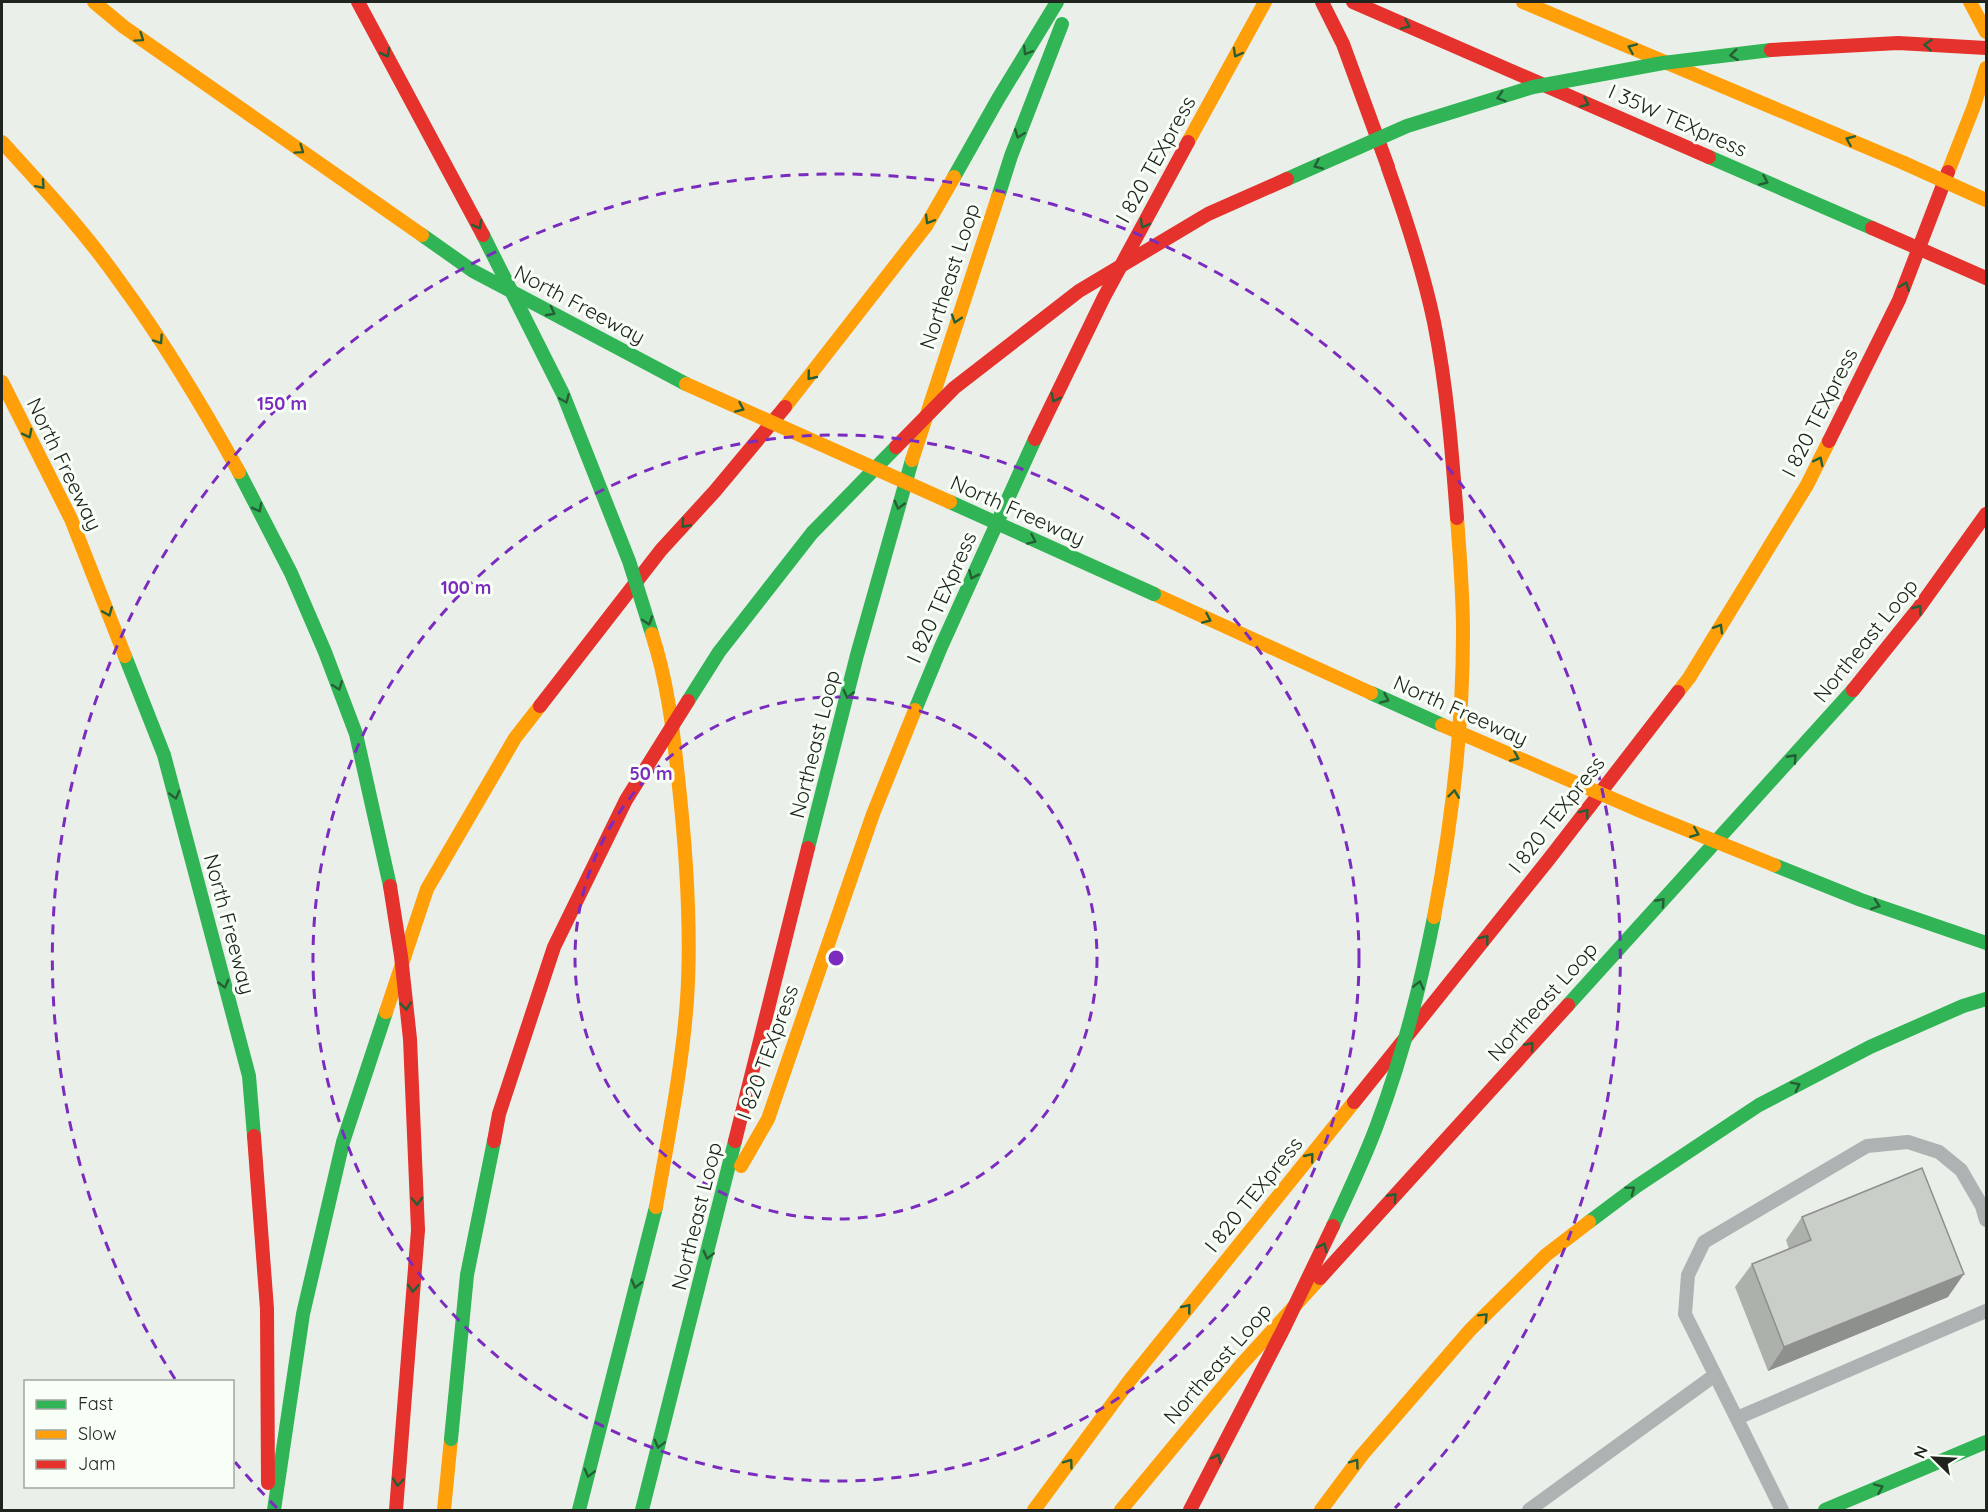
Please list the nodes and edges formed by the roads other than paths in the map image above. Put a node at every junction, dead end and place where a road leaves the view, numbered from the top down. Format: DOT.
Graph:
graph roads {
  1 [pos="94,2"];
  2 [pos="358,2"];
  3 [pos="1057,2"];
  4 [pos="1071,2"];
  5 [pos="1265,2"];
  6 [pos="1322,2"];
  7 [pos="1353,2"];
  8 [pos="1523,2"];
  9 [pos="1970,2"];
  10 [pos="1986,32"];
  11 [pos="1986,48"];
  12 [pos="1986,68"];
  13 [pos="2,142"];
  14 [pos="1945,182"];
  15 [pos="1986,200"];
  16 [pos="1986,278"];
  17 [pos="2,382"];
  18 [pos="1986,514"];
  19 [pos="1986,943"];
  20 [pos="1986,999"];
  21 [pos="722,1198"];
  22 [pos="1986,1220"];
  23 [pos="1986,1311"];
  24 [pos="1241,1365"];
  25 [pos="1715,1375"];
  26 [pos="1737,1418"];
  27 [pos="1986,1442"];
  28 [pos="1174,1468"];
  29 [pos="268,1510"];
  30 [pos="274,1510"];
  31 [pos="396,1510"];
  32 [pos="444,1510"];
  33 [pos="579,1510"];
  34 [pos="642,1510"];
  35 [pos="1034,1510"];
  36 [pos="1121,1510"];
  37 [pos="1190,1510"];
  38 [pos="1321,1510"];
  39 [pos="1529,1510"];
  40 [pos="1782,1510"];
  41 [pos="1825,1510"];
  1 -- 19 [label="main road, North Freeway, one-way, bridge"];
  2 -- 33 [label="main road, one-way, bridge"];
  3 -- 30 [label="main road, one-way"];
  4 -- 21 [label="main road, Northeast Loop, one-way"];
  5 -- 21 [label="main road, I 820 TEXpress, one-way"];
  37 -- 6 [label="main road, one-way, bridge"];
  7 -- 16 [label="main road, I 35W TEXpress, one-way, bridge"];
  14 -- 8 [label="main road, one-way, bridge"];
  9 -- 10 [label="main road"];
  11 -- 32 [label="main road, one-way, bridge"];
  12 -- 14 [label="main road, I 820 TEXpress"];
  13 -- 31 [label="main road, one-way, bridge"];
  14 -- 15 [label="main road, bridge"];
  35 -- 14 [label="main road, I 820 TEXpress, one-way"];
  17 -- 29 [label="main road, North Freeway, one-way"];
  24 -- 18 [label="main road, Northeast Loop, one-way"];
  38 -- 20 [label="main road, one-way"];
  21 -- 34 [label="main road, Northeast Loop, one-way"];
  22 -- 25 [label="lane"];
  23 -- 26 [label="lane"];
  24 -- 28 [label="main road"];
  24 -- 36 [label="main road, Northeast Loop"];
  25 -- 26 [label="lane"];
  25 -- 39 [label="lane"];
  26 -- 40 [label="lane"];
  41 -- 27 [label="main road, one-way"];
}
